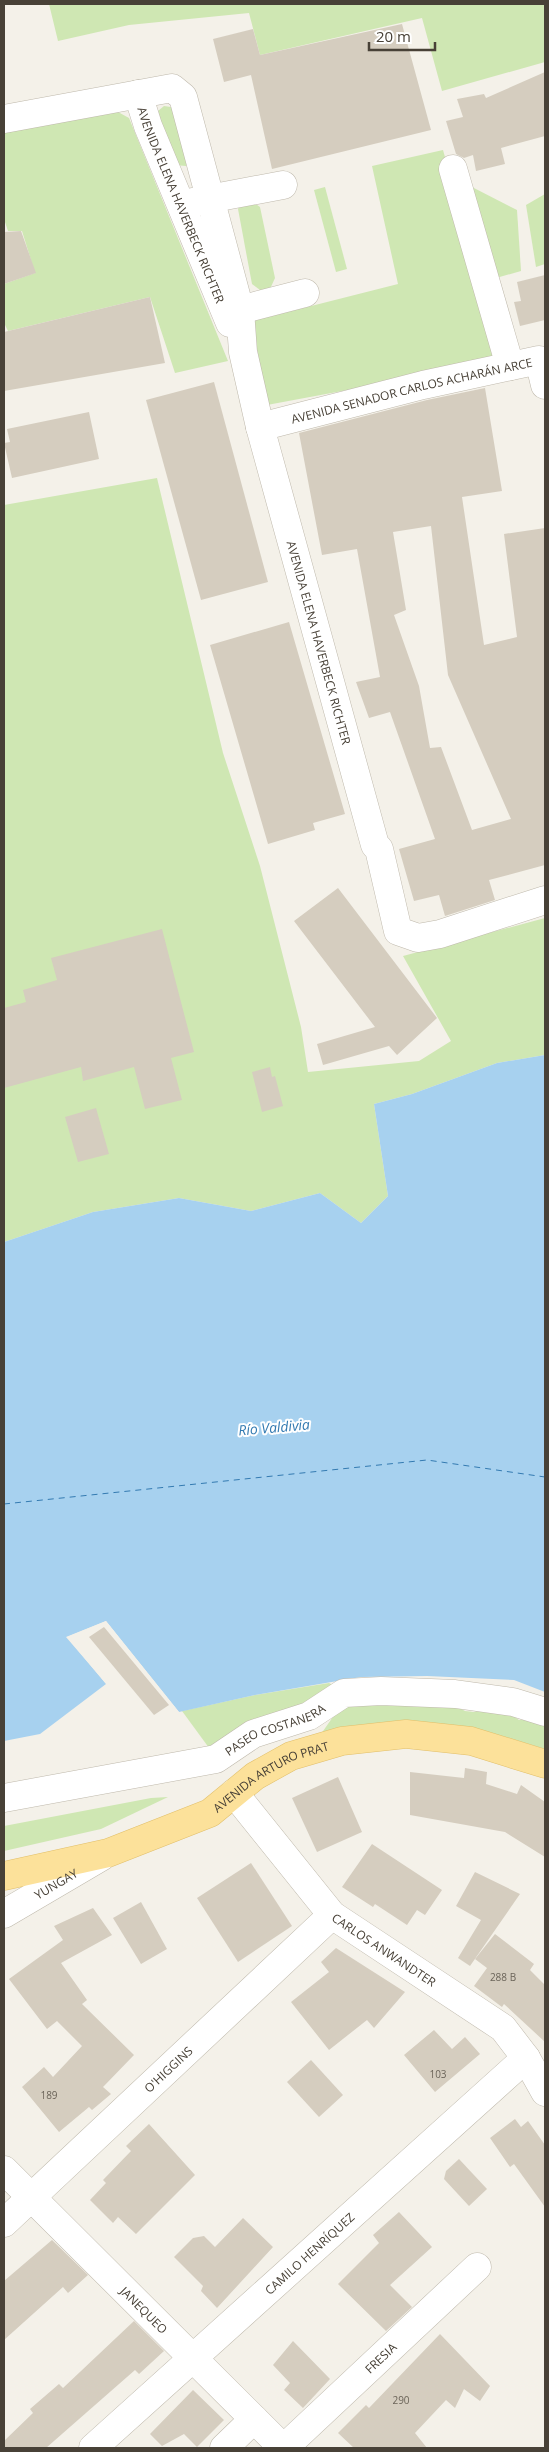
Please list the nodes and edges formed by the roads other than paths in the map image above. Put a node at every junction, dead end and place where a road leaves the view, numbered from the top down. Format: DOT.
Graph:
graph roads {
  1 [pos="138,94"];
  2 [pos="4,119"];
  3 [pos="452,168"];
  4 [pos="283,185"];
  5 [pos="212,199"];
  6 [pos="182,204"];
  7 [pos="305,293"];
  8 [pos="240,310"];
  9 [pos="243,352"];
  10 [pos="510,366"];
  11 [pos="545,385"];
  12 [pos="260,427"];
  13 [pos="545,900"];
  14 [pos="545,1712"];
  15 [pos="545,1764"];
  16 [pos="234,1793"];
  17 [pos="4,1798"];
  18 [pos="108,1853"];
  19 [pos="4,1876"];
  20 [pos="4,1914"];
  21 [pos="332,1915"];
  22 [pos="526,2058"];
  23 [pos="545,2092"];
  24 [pos="4,2170"];
  25 [pos="31,2198"];
  26 [pos="4,2222"];
  27 [pos="476,2267"];
  28 [pos="193,2358"];
  29 [pos="254,2419"];
  30 [pos="93,2448"];
  31 [pos="224,2448"];
  32 [pos="284,2448"];
  1 -- 2 [label="street"];
  1 -- 5 [label="street, AVENIDA ELENA HAVERBECK RICHTER"];
  1 -- 6 [label="street, AVENIDA ELENA HAVERBECK RICHTER"];
  3 -- 10 [label="street"];
  4 -- 5 [label="street"];
  5 -- 6 [label="street"];
  5 -- 8 [label="street, AVENIDA ELENA HAVERBECK RICHTER"];
  6 -- 9 [label="street, AVENIDA ELENA HAVERBECK RICHTER"];
  7 -- 8 [label="street"];
  8 -- 9 [label="street, AVENIDA ELENA HAVERBECK RICHTER"];
  9 -- 12 [label="street, AVENIDA ELENA HAVERBECK RICHTER"];
  10 -- 11 [label="street, AVENIDA SENADOR CARLOS ACHARÁN ARCE"];
  10 -- 12 [label="street, AVENIDA SENADOR CARLOS ACHARÁN ARCE"];
  12 -- 13 [label="street, AVENIDA ELENA HAVERBECK RICHTER"];
  14 -- 17 [label="street, PASEO COSTANERA"];
  15 -- 16 [label="main road, AVENIDA ARTURO PRAT"];
  16 -- 18 [label="main road, AVENIDA ARTURO PRAT"];
  16 -- 21 [label="street, CARLOS ANWANDTER"];
  18 -- 19 [label="main road, AVENIDA ARTURO PRAT"];
  18 -- 20 [label="street, YUNGAY"];
  21 -- 22 [label="street, CARLOS ANWANDTER"];
  21 -- 25 [label="street, O'HIGGINS"];
  22 -- 23 [label="street, CARLOS ANWANDTER"];
  22 -- 28 [label="street, CAMILO HENRÍQUEZ"];
  24 -- 25 [label="street, JANEQUEO"];
  25 -- 26 [label="street, O'HIGGINS"];
  25 -- 28 [label="street, JANEQUEO"];
  27 -- 32 [label="street, FRESIA"];
  28 -- 29 [label="street, JANEQUEO"];
  28 -- 30 [label="street, CAMILO HENRÍQUEZ"];
  29 -- 31 [label="street"];
  29 -- 32 [label="street, JANEQUEO"];
}
